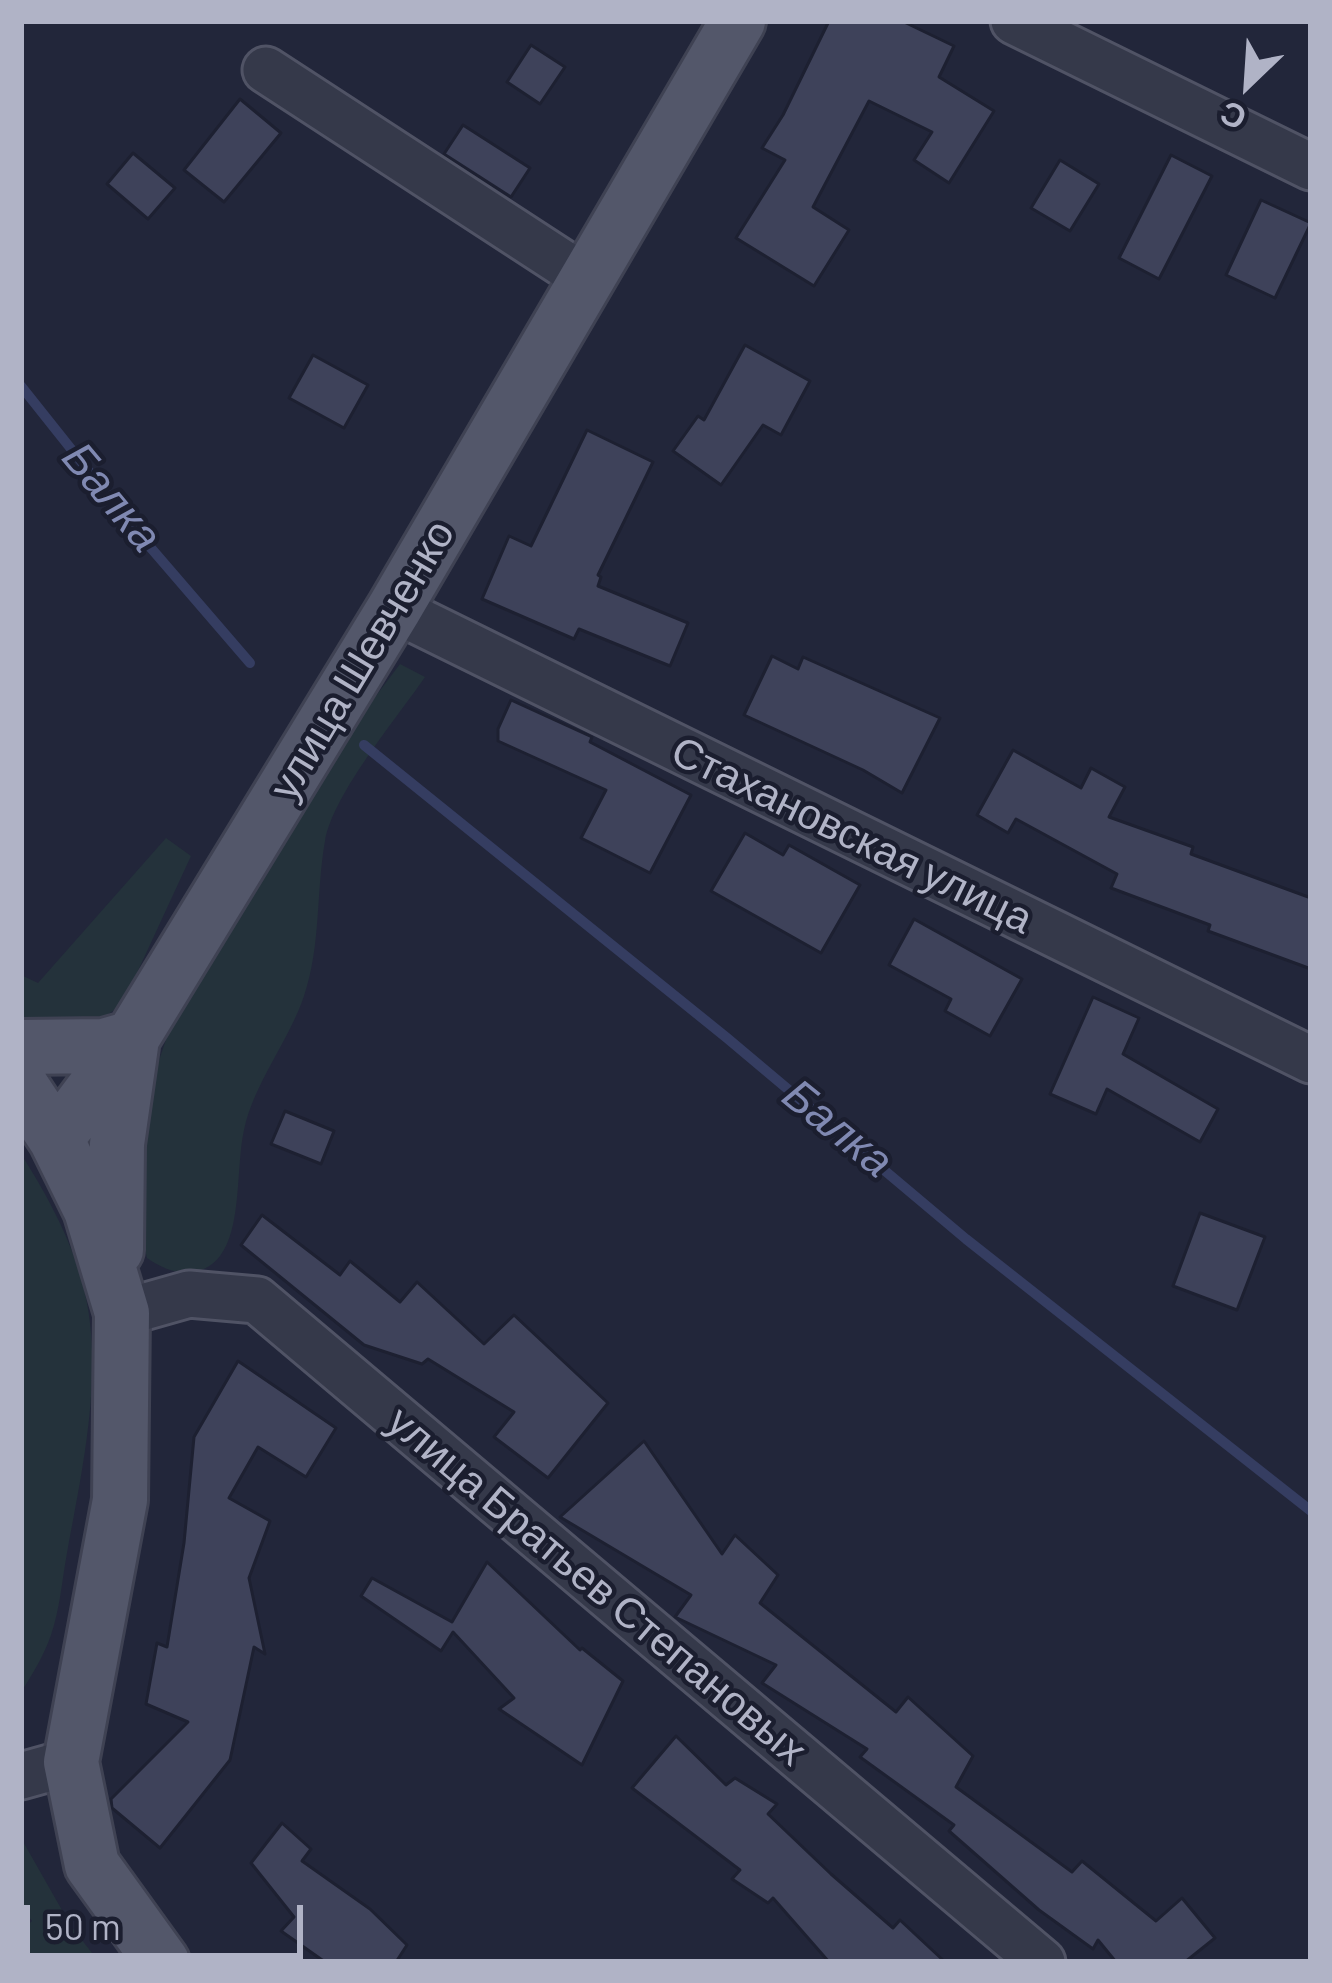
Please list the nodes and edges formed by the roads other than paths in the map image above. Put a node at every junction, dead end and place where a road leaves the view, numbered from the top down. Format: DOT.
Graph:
graph roads {
  1 [pos="738,21"];
  2 [pos="1014,21"];
  3 [pos="266,70"];
  4 [pos="1311,166"];
  5 [pos="587,279"];
  6 [pos="394,609"];
  7 [pos="132,1038"];
  8 [pos="21,1047"];
  9 [pos="1311,1060"];
  10 [pos="21,1086"];
  11 [pos="56,1139"];
  12 [pos="119,1302"];
  13 [pos="46,1769"];
  14 [pos="162,1962"];
  15 [pos="1042,1962"];
  1 -- 5 [label="main road, улица Шевченко"];
  2 -- 4 [label="street"];
  3 -- 5 [label="street"];
  5 -- 6 [label="main road, улица Шевченко"];
  6 -- 7 [label="main road, улица Шевченко"];
  6 -- 9 [label="street, Стахановская улица"];
  7 -- 8 [label="main road"];
  7 -- 11 [label="main road, улица Шевченко"];
  7 -- 12 [label="main road, улица Шевченко"];
  10 -- 11 [label="main road"];
  11 -- 12 [label="main road"];
  12 -- 13 [label="main road, улица Шевченко"];
  12 -- 15 [label="street, улица Братьев Степановых"];
  13 -- 14 [label="main road"];
}
